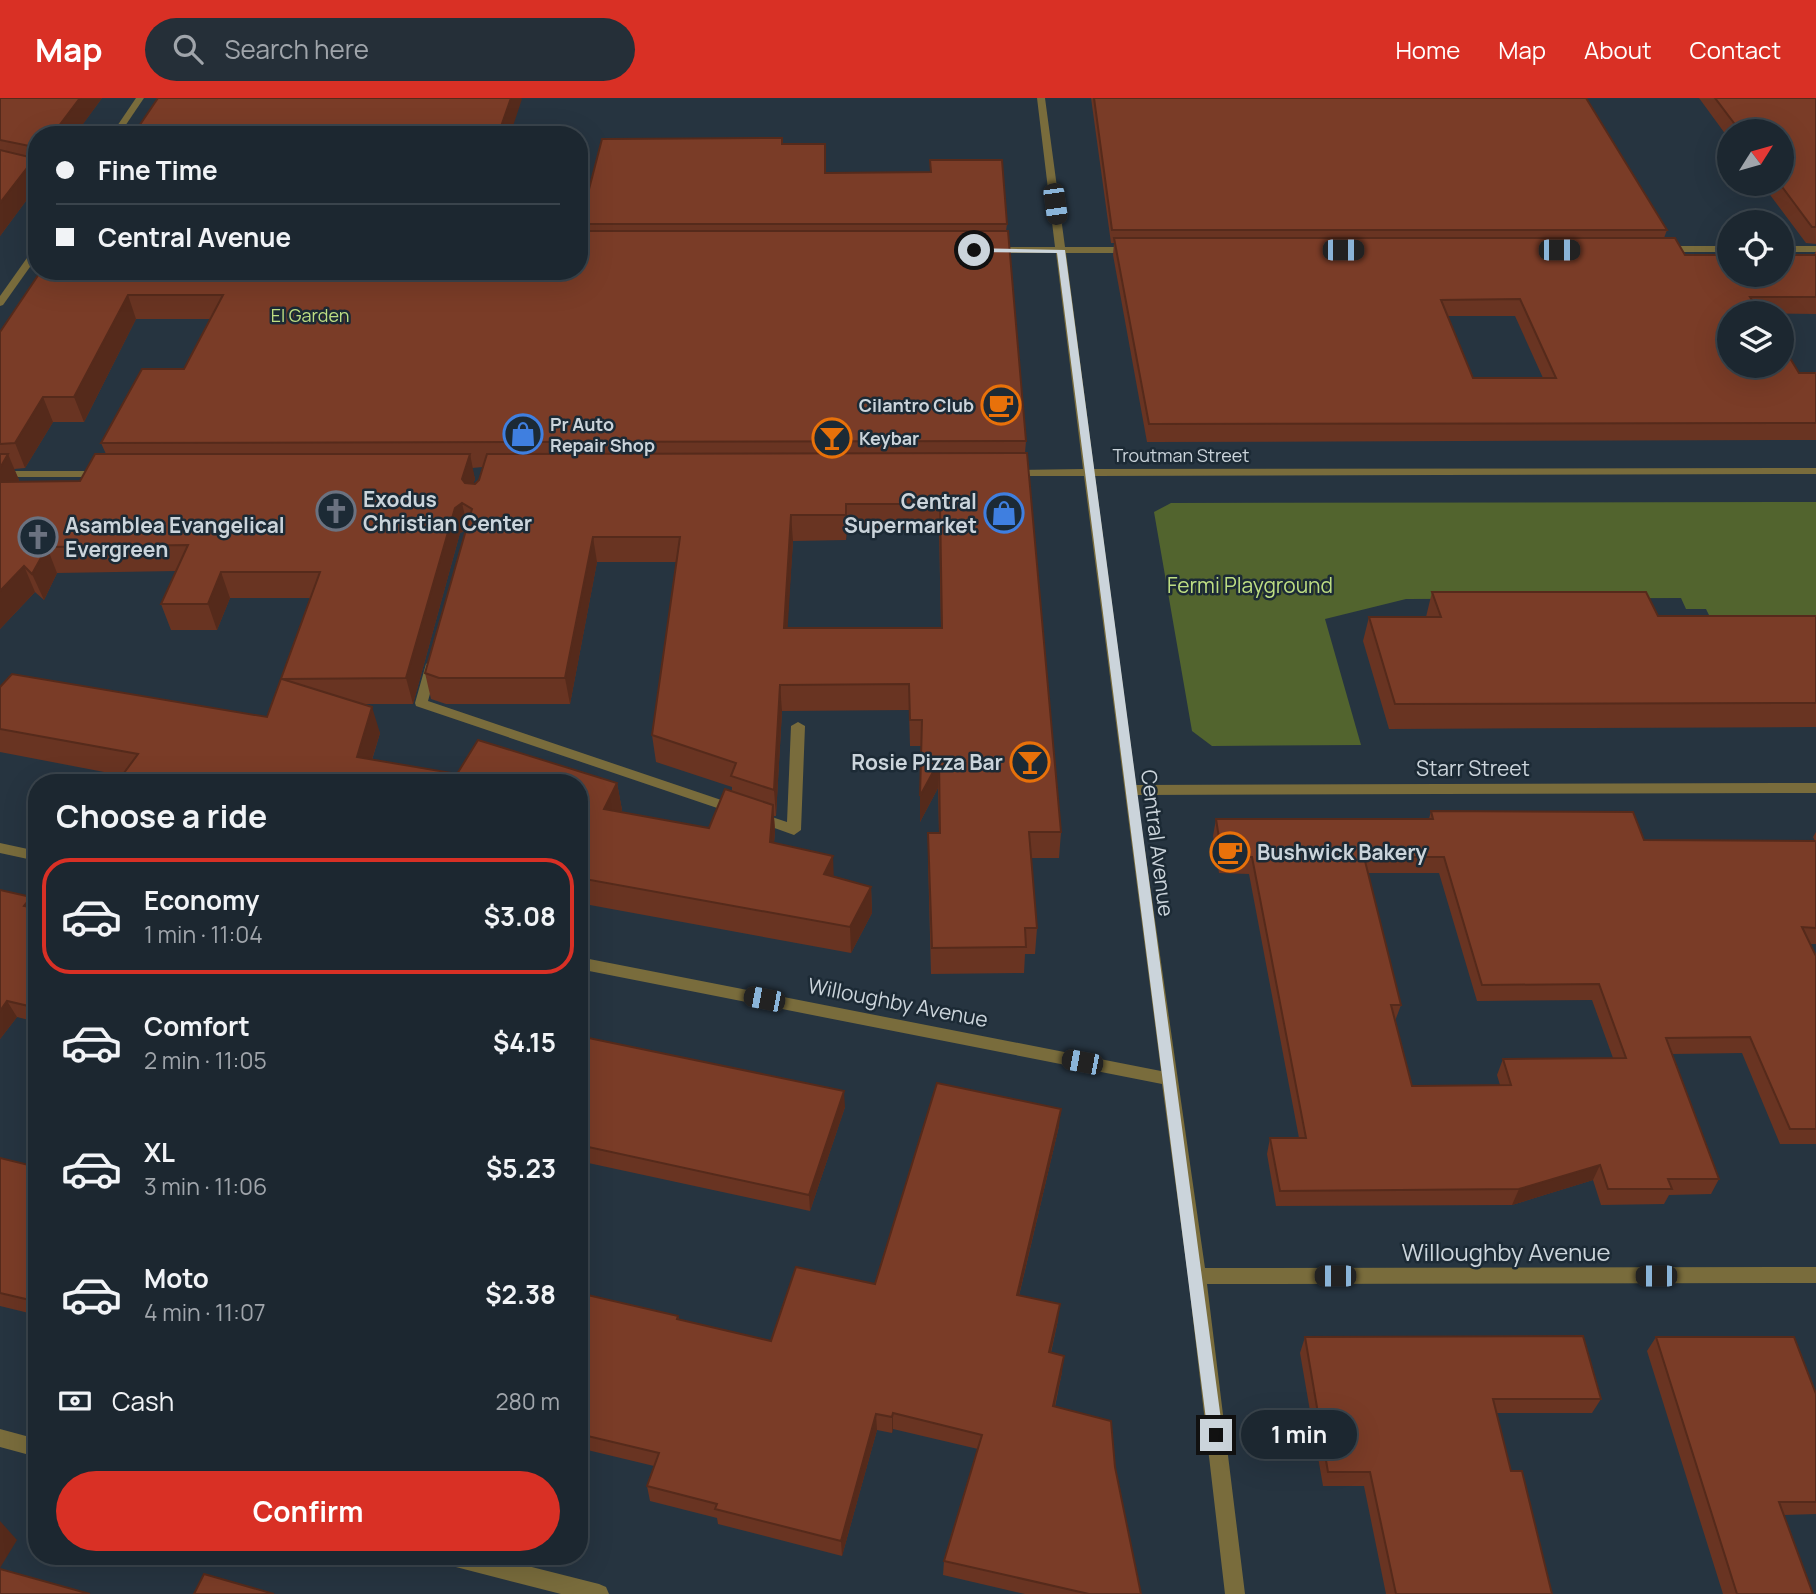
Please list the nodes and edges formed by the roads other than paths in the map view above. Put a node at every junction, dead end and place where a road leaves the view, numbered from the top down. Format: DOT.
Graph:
graph roads {
  1 [pos="140,98"];
  2 [pos="1041,98"];
  3 [pos="121,126"];
  4 [pos="1652,249"];
  5 [pos="1717,249"];
  6 [pos="1794,249"];
  7 [pos="1816,249"];
  8 [pos="973,250"];
  9 [pos="1061,250"];
  10 [pos="1142,250"];
  11 [pos="28,263"];
  12 [pos="0,303"];
  13 [pos="1816,471"];
  14 [pos="1002,472"];
  15 [pos="1090,472"];
  16 [pos="0,474"];
  17 [pos="111,474"];
  18 [pos="436,651"];
  19 [pos="798,726"];
  20 [pos="1816,788"];
  21 [pos="1130,790"];
  22 [pos="0,849"];
  23 [pos="28,854"];
  24 [pos="588,965"];
  25 [pos="1168,1079"];
  26 [pos="1816,1275"];
  27 [pos="1197,1276"];
  28 [pos="0,1438"];
  29 [pos="28,1446"];
  30 [pos="487,1565"];
  31 [pos="599,1594"];
  32 [pos="1235,1594"];
  1 -- 3 [label="street"];
  2 -- 9 [label="street, Central Avenue"];
  4 -- 5 [label="street"];
  6 -- 7 [label="street"];
  8 -- 9 [label="street"];
  9 -- 10 [label="street"];
  9 -- 15 [label="street, Central Avenue"];
  11 -- 12 [label="street"];
  13 -- 15 [label="street, Troutman Street"];
  14 -- 15 [label="street, Troutman Street"];
  15 -- 21 [label="street, Central Avenue"];
  16 -- 17 [label="street"];
  18 -- 19 [label="street"];
  20 -- 21 [label="street, Starr Street"];
  21 -- 25 [label="street, Central Avenue"];
  22 -- 23 [label="street"];
  24 -- 25 [label="street, Willoughby Avenue"];
  25 -- 27 [label="street, Central Avenue"];
  26 -- 27 [label="street, Willoughby Avenue"];
  27 -- 32 [label="street, Central Avenue"];
  28 -- 29 [label="street"];
  30 -- 31 [label="street"];
}
